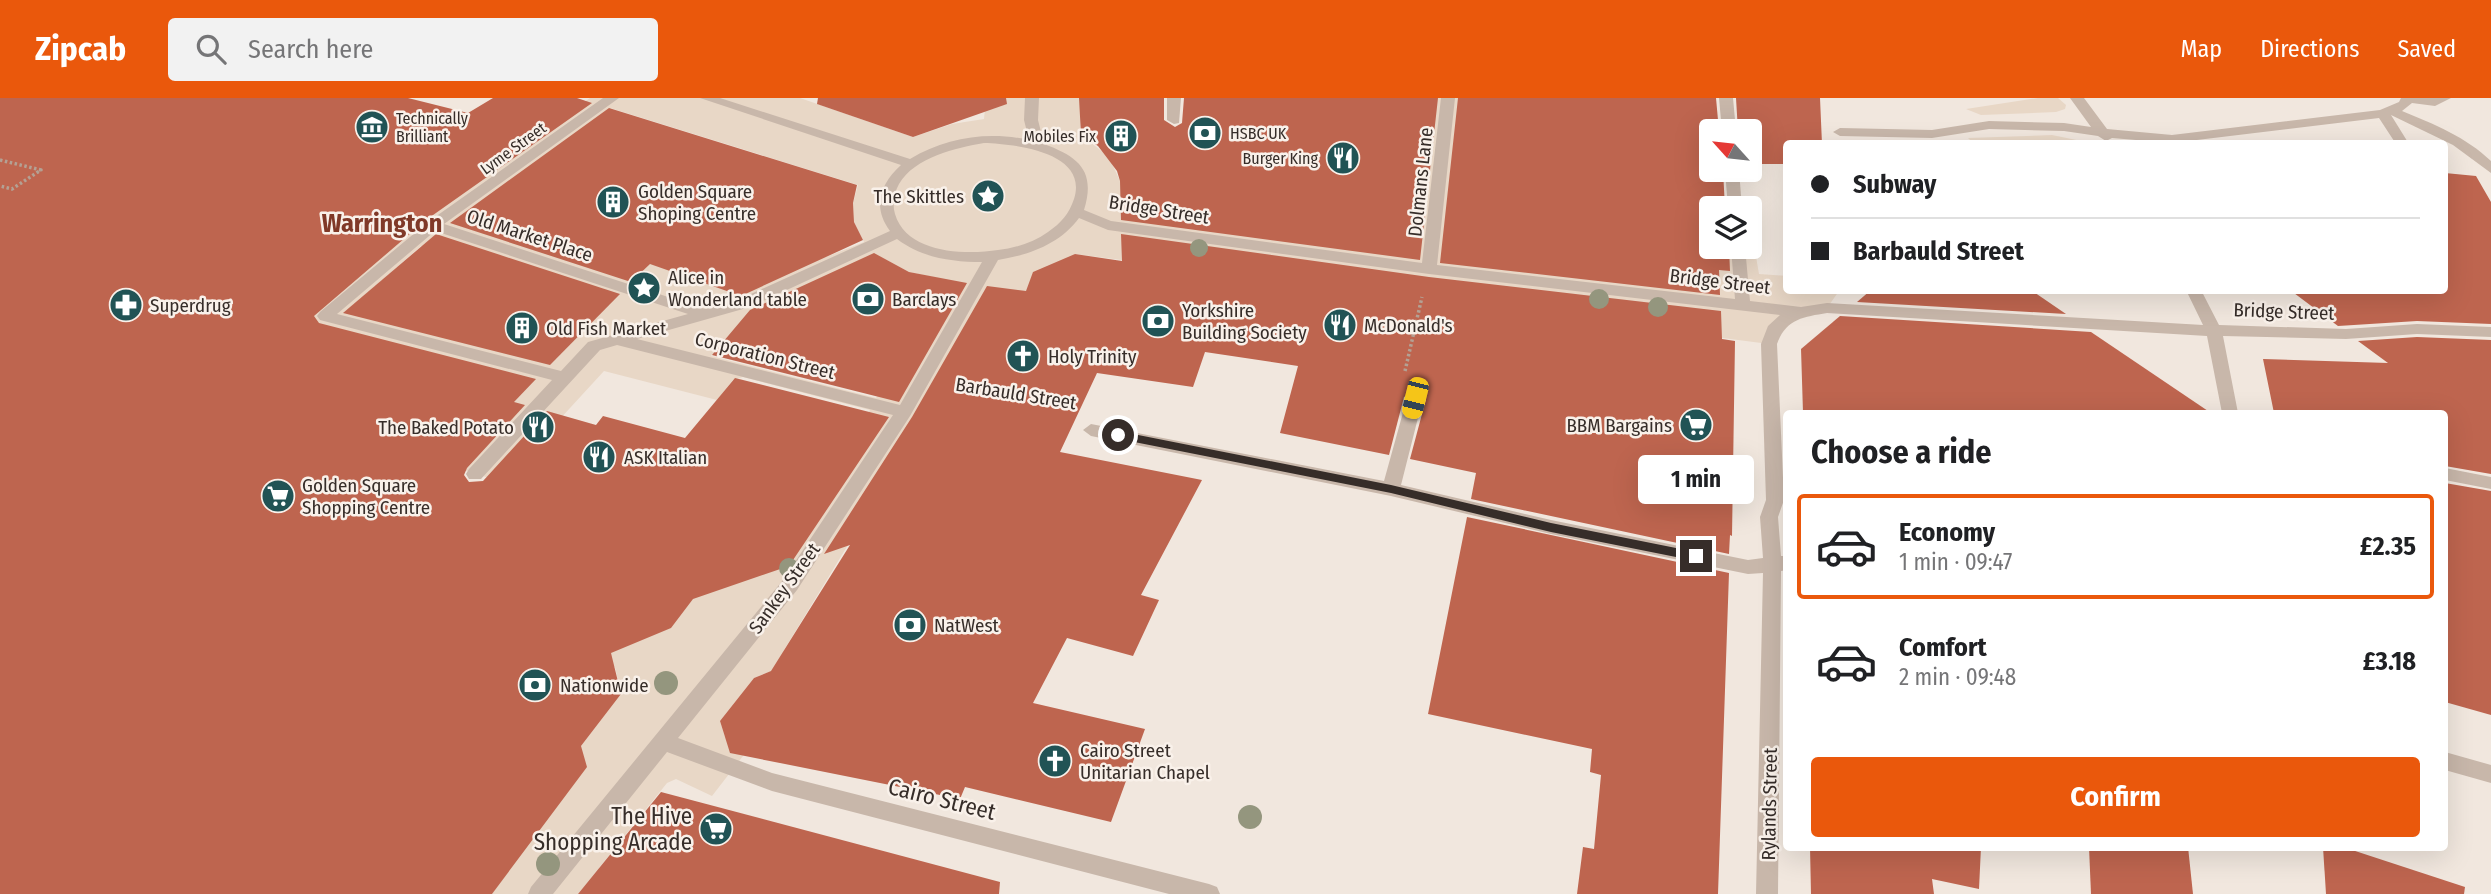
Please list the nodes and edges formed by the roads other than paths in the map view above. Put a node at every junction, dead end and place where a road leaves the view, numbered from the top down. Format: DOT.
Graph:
graph roads {
  1 [pos="612,98"];
  2 [pos="707,98"];
  3 [pos="1032,98"];
  4 [pos="1174,98"];
  5 [pos="1448,98"];
  6 [pos="1726,98"];
  7 [pos="2077,98"];
  8 [pos="2409,98"];
  9 [pos="2444,98"];
  10 [pos="2388,113"];
  11 [pos="1728,119"];
  12 [pos="1174,120"];
  13 [pos="1840,132"];
  14 [pos="2106,137"];
  15 [pos="2401,140"];
  16 [pos="1037,144"];
  17 [pos="911,164"];
  18 [pos="2491,169"];
  19 [pos="1076,212"];
  20 [pos="433,225"];
  21 [pos="898,233"];
  22 [pos="992,257"];
  23 [pos="1739,259"];
  24 [pos="1429,269"];
  25 [pos="2201,294"];
  26 [pos="1743,305"];
  27 [pos="1801,312"];
  28 [pos="704,314"];
  29 [pos="2212,330"];
  30 [pos="2491,332"];
  31 [pos="616,339"];
  32 [pos="565,378"];
  33 [pos="1415,398"];
  34 [pos="2229,410"];
  35 [pos="904,412"];
  36 [pos="1091,430"];
  37 [pos="475,474"];
  38 [pos="2448,475"];
  39 [pos="2491,483"];
  40 [pos="1391,489"];
  41 [pos="1779,563"];
  42 [pos="665,742"];
  43 [pos="2448,762"];
  44 [pos="2491,774"];
  45 [pos="539,894"];
  46 [pos="1209,894"];
  47 [pos="1767,894"];
  1 -- 20 [label="street, Lyme Street"];
  2 -- 17 [label="street"];
  3 -- 16 [label="street"];
  4 -- 12 [label="street"];
  5 -- 24 [label="street, Dolmans Lane"];
  6 -- 11 [label="street"];
  7 -- 14 [label="street"];
  8 -- 9 [label="street"];
  8 -- 10 [label="street"];
  10 -- 14 [label="street"];
  10 -- 15 [label="street"];
  10 -- 18 [label="street"];
  13 -- 14 [label="street"];
  16 -- 17 [label="street"];
  16 -- 19 [label="street"];
  17 -- 21 [label="street"];
  19 -- 22 [label="street"];
  19 -- 24 [label="street, Bridge Street"];
  20 -- 28 [label="street, Old Market Place"];
  20 -- 32 [label="street"];
  21 -- 22 [label="street"];
  21 -- 28 [label="street"];
  22 -- 35 [label="street, Sankey Street"];
  23 -- 26 [label="street"];
  24 -- 26 [label="street, Bridge Street"];
  25 -- 29 [label="street"];
  26 -- 27 [label="street, Bridge Street"];
  27 -- 29 [label="street, Bridge Street"];
  27 -- 41 [label="street, Rylands Street"];
  28 -- 31 [label="street"];
  29 -- 30 [label="street, Bridge Street"];
  29 -- 34 [label="street"];
  31 -- 32 [label="street"];
  31 -- 35 [label="street, Corporation Street"];
  32 -- 37 [label="street"];
  33 -- 40 [label="street"];
  35 -- 42 [label="street, Sankey Street"];
  36 -- 40 [label="street, Barbauld Street"];
  38 -- 39 [label="street"];
  40 -- 41 [label="street, Barbauld Street"];
  41 -- 47 [label="street, Rylands Street"];
  42 -- 45 [label="street, Sankey Street"];
  42 -- 46 [label="street, Cairo Street"];
  43 -- 44 [label="street"];
}
